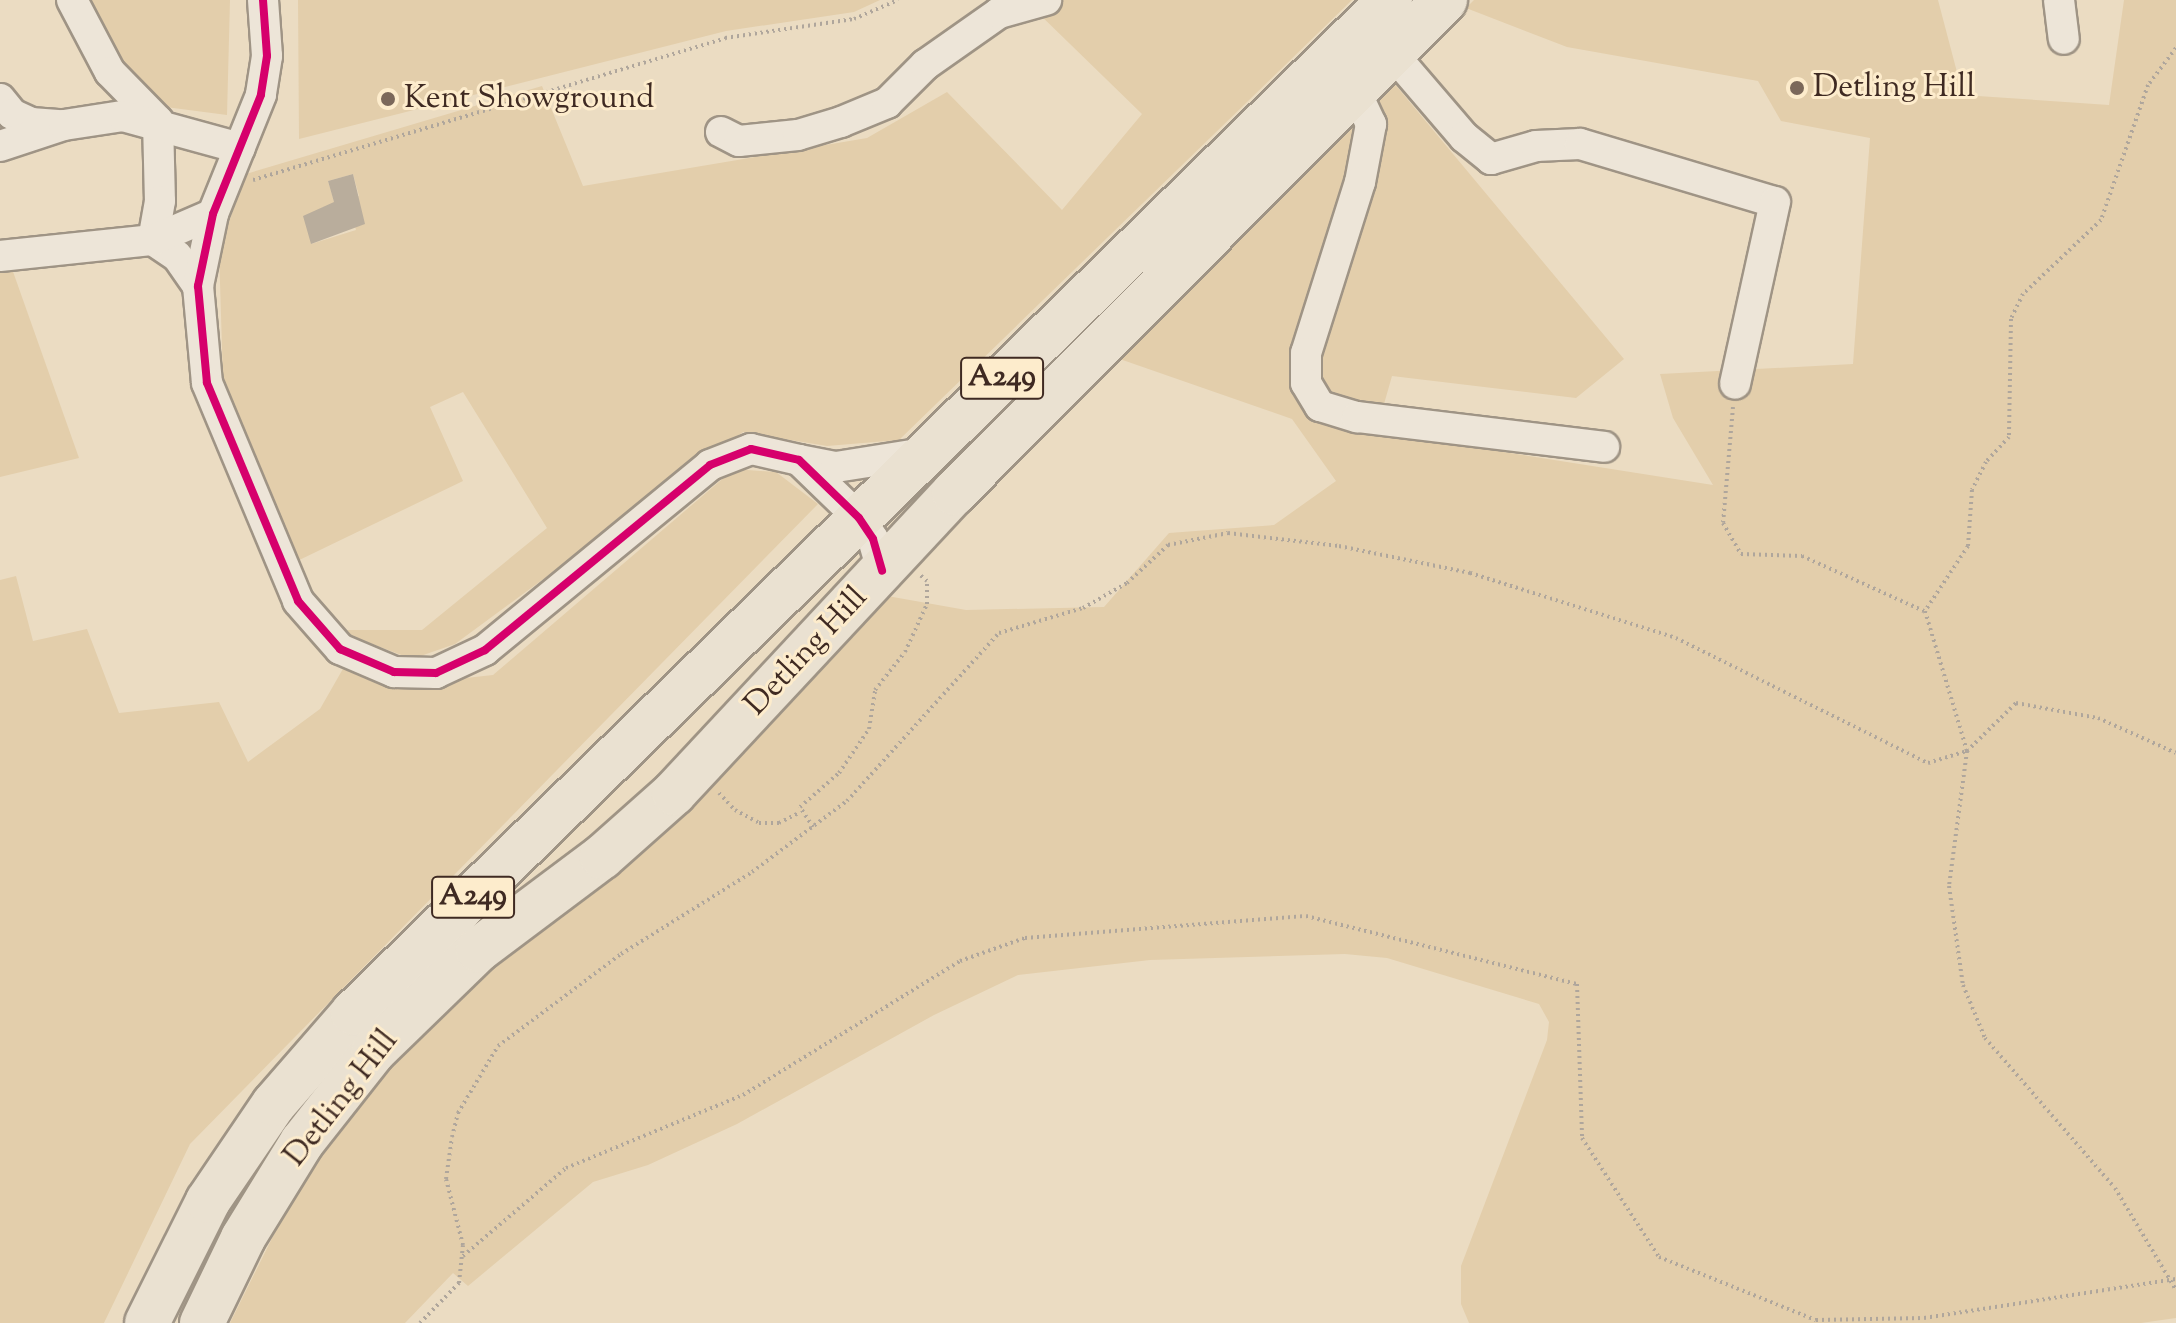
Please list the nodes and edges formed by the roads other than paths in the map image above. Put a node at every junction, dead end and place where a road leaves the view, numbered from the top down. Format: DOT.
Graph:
graph roads {
  1 [pos="72,0"];
  2 [pos="263,0"];
  3 [pos="1046,0"];
  4 [pos="1390,0"];
  5 [pos="1445,0"];
  6 [pos="2059,0"];
  7 [pos="2064,39"];
  8 [pos="1392,53"];
  9 [pos="1355,90"];
  10 [pos="0,99"];
  11 [pos="158,121"];
  12 [pos="64,125"];
  13 [pos="721,132"];
  14 [pos="0,146"];
  15 [pos="240,148"];
  16 [pos="218,201"];
  17 [pos="153,240"];
  18 [pos="0,256"];
  19 [pos="198,286"];
  20 [pos="1735,384"];
  21 [pos="1604,447"];
  22 [pos="924,453"];
  23 [pos="799,460"];
  24 [pos="871,463"];
  25 [pos="871,536"];
  26 [pos="147,1323"];
  27 [pos="202,1323"];
  1 -- 11 [label="street"];
  2 -- 15 [label="street"];
  3 -- 13 [label="street"];
  4 -- 22 [label="highway, Detling Hill / A249"];
  5 -- 8 [label="highway, Detling Hill / A249"];
  6 -- 7 [label="street"];
  8 -- 9 [label="highway, Detling Hill / A249"];
  8 -- 20 [label="street"];
  9 -- 21 [label="street"];
  9 -- 25 [label="highway, Detling Hill / A249"];
  10 -- 12 [label="street"];
  11 -- 12 [label="street"];
  11 -- 15 [label="street"];
  11 -- 17 [label="street"];
  12 -- 14 [label="street"];
  15 -- 16 [label="street"];
  16 -- 17 [label="street"];
  16 -- 19 [label="street"];
  17 -- 18 [label="street"];
  17 -- 19 [label="street"];
  19 -- 23 [label="street"];
  22 -- 24 [label="street"];
  22 -- 25 [label="highway, Detling Hill / A249"];
  23 -- 24 [label="street"];
  23 -- 25 [label="street"];
  24 -- 25 [label="street"];
  25 -- 26 [label="highway, Detling Hill / A249"];
  25 -- 27 [label="highway, Detling Hill / A249"];
}
